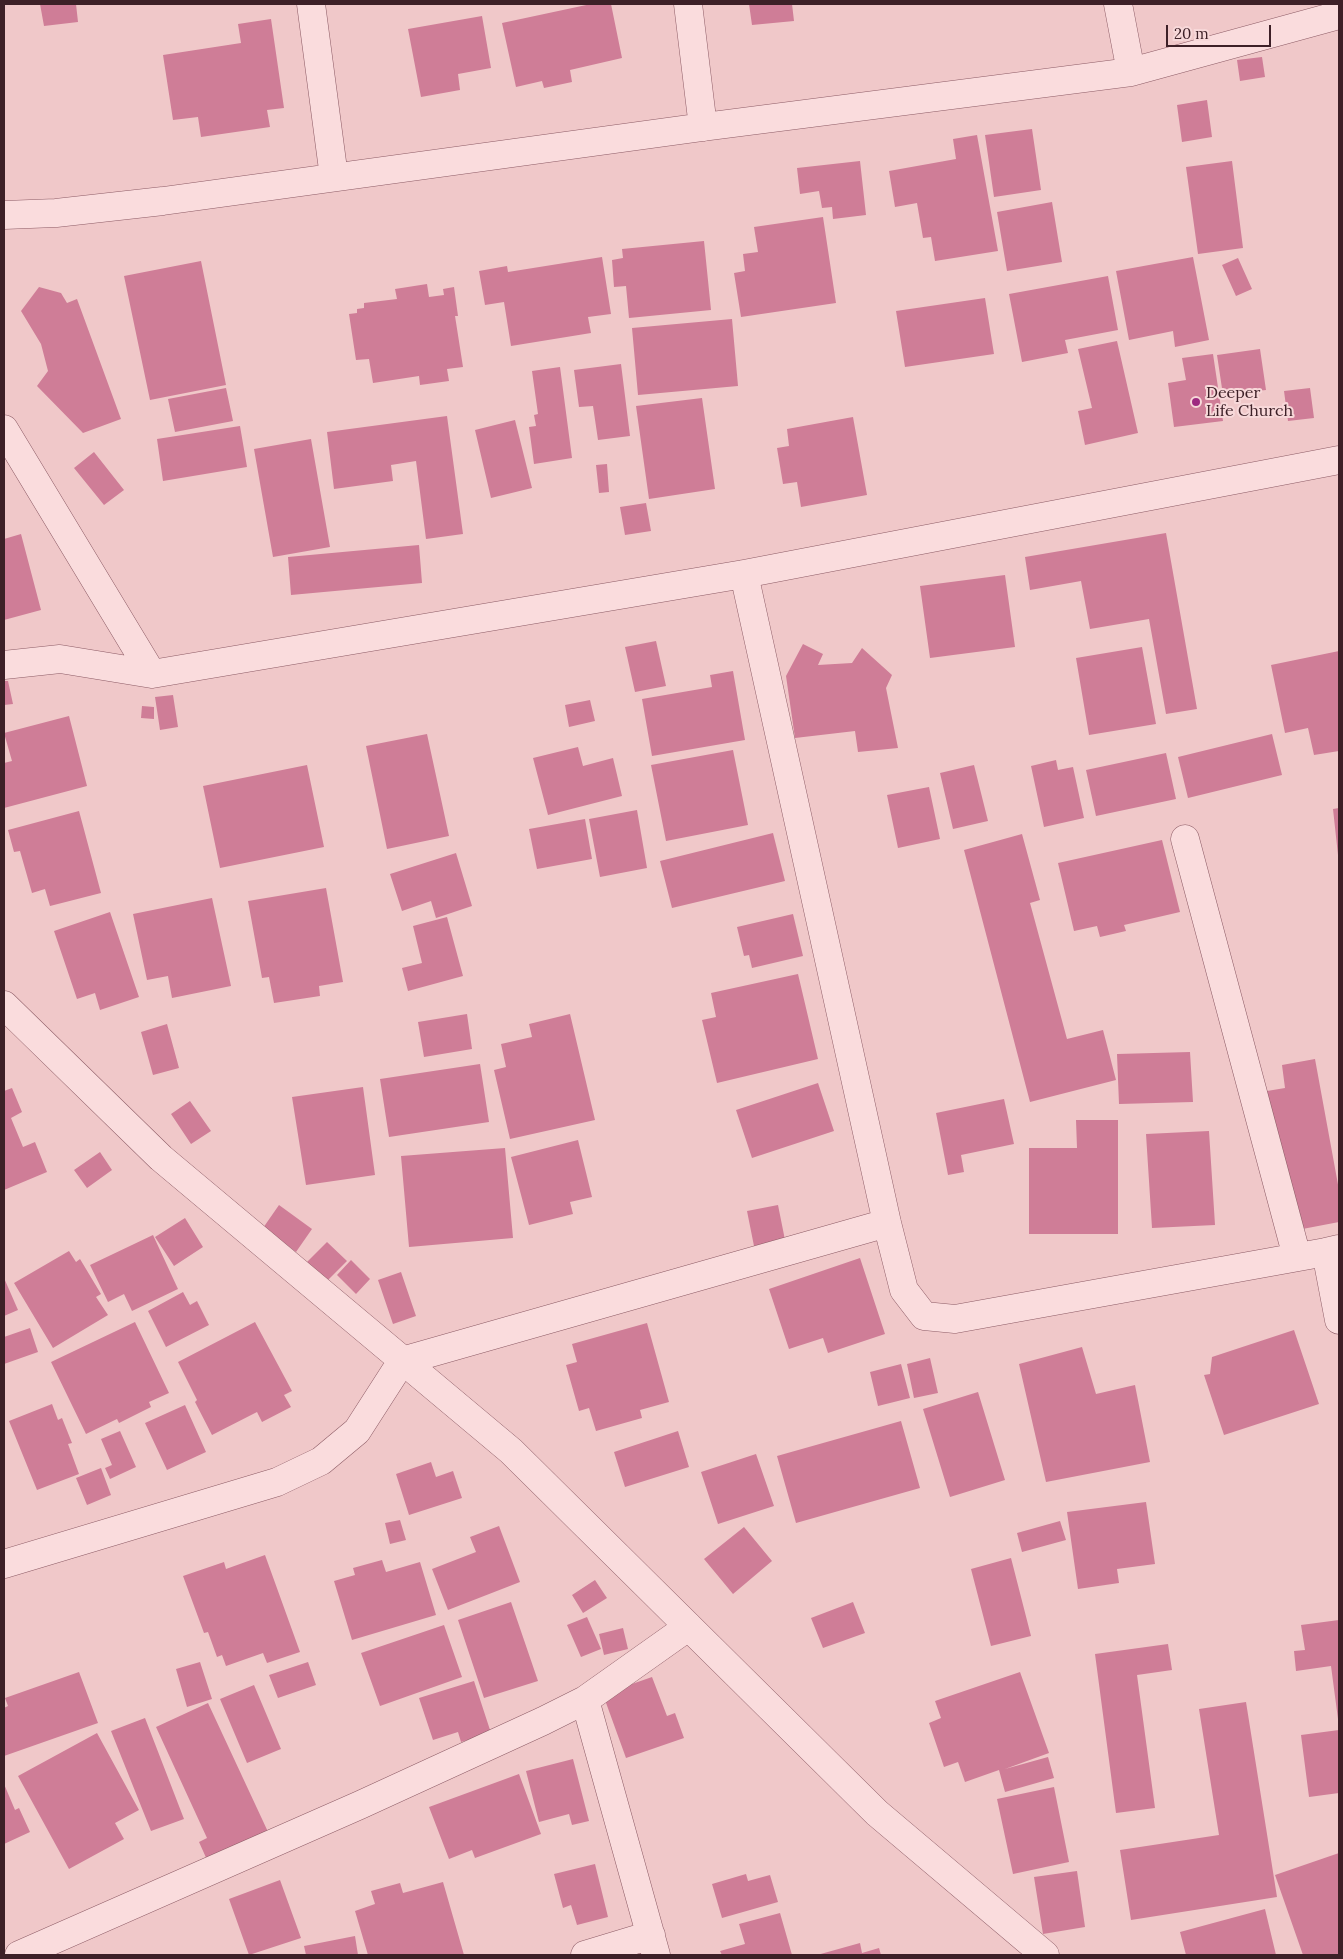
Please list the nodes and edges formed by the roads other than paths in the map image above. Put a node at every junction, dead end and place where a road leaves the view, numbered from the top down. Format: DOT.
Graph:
graph roads {
  1 [pos="311,4"];
  2 [pos="688,4"];
  3 [pos="1118,4"];
  4 [pos="1339,15"];
  5 [pos="1131,72"];
  6 [pos="703,127"];
  7 [pos="334,177"];
  8 [pos="4,215"];
  9 [pos="4,429"];
  10 [pos="1339,460"];
  11 [pos="744,574"];
  12 [pos="4,666"];
  13 [pos="152,674"];
  14 [pos="1185,839"];
  15 [pos="4,1005"];
  16 [pos="887,1223"];
  17 [pos="1332,1251"];
  18 [pos="1297,1257"];
  19 [pos="1339,1320"];
  20 [pos="402,1361"];
  21 [pos="4,1564"];
  22 [pos="688,1627"];
  23 [pos="585,1700"];
  24 [pos="654,1945"];
  25 [pos="19,1955"];
  26 [pos="585,1955"];
  27 [pos="1045,1955"];
  1 -- 7 [label="street"];
  2 -- 6 [label="street"];
  3 -- 5 [label="street"];
  4 -- 5 [label="street"];
  5 -- 6 [label="street"];
  6 -- 7 [label="street"];
  7 -- 8 [label="street"];
  9 -- 13 [label="street"];
  10 -- 11 [label="street"];
  11 -- 13 [label="street"];
  11 -- 16 [label="street"];
  12 -- 13 [label="street"];
  14 -- 18 [label="street"];
  15 -- 20 [label="street"];
  16 -- 18 [label="street"];
  16 -- 20 [label="street"];
  17 -- 18 [label="street"];
  17 -- 19 [label="street"];
  20 -- 21 [label="street"];
  20 -- 22 [label="street"];
  22 -- 23 [label="street"];
  22 -- 27 [label="street"];
  23 -- 24 [label="street"];
  23 -- 25 [label="street"];
  24 -- 26 [label="street"];
}
